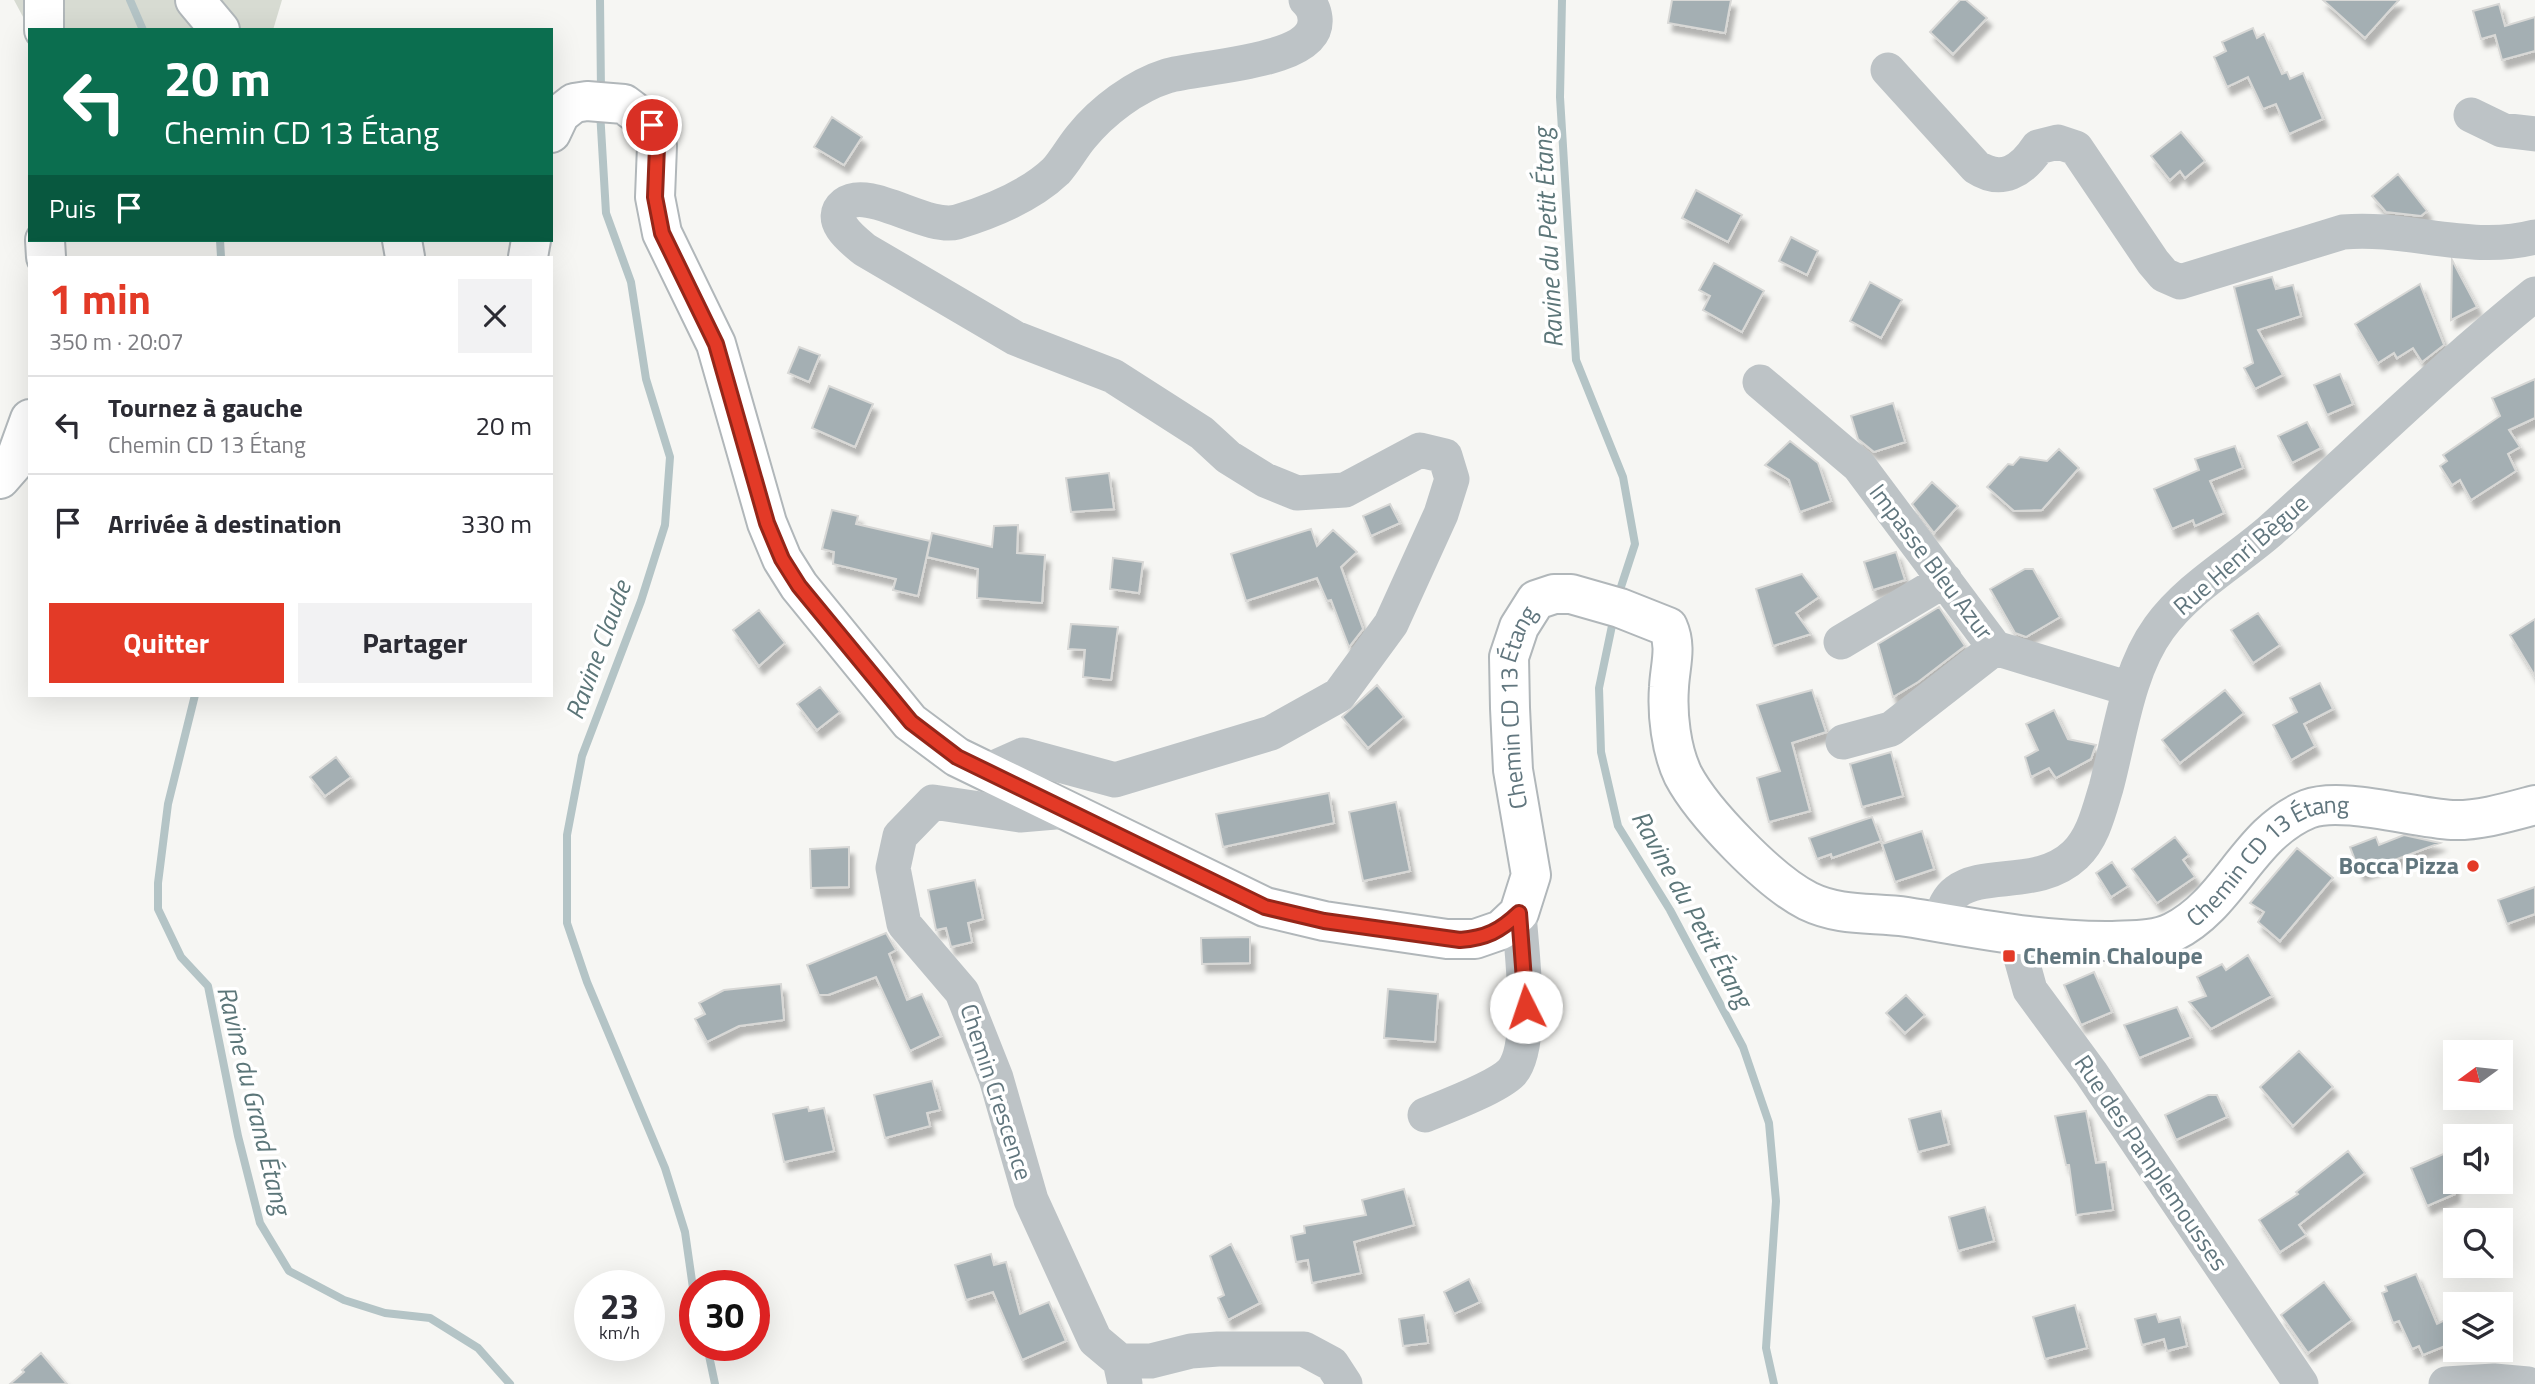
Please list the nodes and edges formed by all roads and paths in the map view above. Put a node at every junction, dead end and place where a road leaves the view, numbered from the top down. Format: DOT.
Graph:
graph roads {
  1 [pos="44,0"];
  2 [pos="195,0"];
  3 [pos="1306,0"];
  4 [pos="44,28"];
  5 [pos="217,28"];
  6 [pos="1888,70"];
  7 [pos="2472,115"];
  8 [pos="553,129"];
  9 [pos="2535,134"];
  10 [pos="2535,237"];
  11 [pos="2535,294"];
  12 [pos="1760,382"];
  13 [pos="28,424"];
  14 [pos="0,479"];
  15 [pos="1945,580"];
  16 [pos="1841,642"];
  17 [pos="1995,648"];
  18 [pos="2130,689"];
  19 [pos="1843,742"];
  20 [pos="987,771"];
  21 [pos="2535,805"];
  22 [pos="1067,811"];
  23 [pos="1519,913"];
  24 [pos="1939,924"];
  25 [pos="2015,936"];
  26 [pos="1425,1115"];
  27 [pos="1122,1373"];
  28 [pos="1345,1384"];
  29 [pos="2301,1384"];
  30 [pos="2446,1384"];
  31 [pos="2528,1384"];
  1 -- 4 [label="main road"];
  2 -- 5 [label="main road"];
  3 -- 20 [label="street"];
  6 -- 10 [label="street"];
  7 -- 9 [label="street"];
  8 -- 20 [label="main road"];
  11 -- 18 [label="street, Rue Henri Bègue"];
  12 -- 15 [label="street, Impasse Bleu Azur"];
  13 -- 14 [label="main road"];
  15 -- 16 [label="street"];
  15 -- 17 [label="street, Impasse Bleu Azur"];
  17 -- 18 [label="street, Impasse Bleu Azur"];
  17 -- 19 [label="street"];
  18 -- 24 [label="street, Rue Henri Bègue"];
  20 -- 22 [label="main road"];
  21 -- 25 [label="main road, Chemin CD 13 Étang"];
  22 -- 23 [label="main road"];
  22 -- 27 [label="street, Chemin Crescence"];
  23 -- 24 [label="main road, Chemin CD 13 Étang"];
  23 -- 26 [label="street"];
  24 -- 25 [label="main road, Chemin CD 13 Étang"];
  25 -- 29 [label="street, Rue des Pamplemousses"];
  27 -- 28 [label="street, Chemin Crescence"];
  30 -- 31 [label="street"];
}
